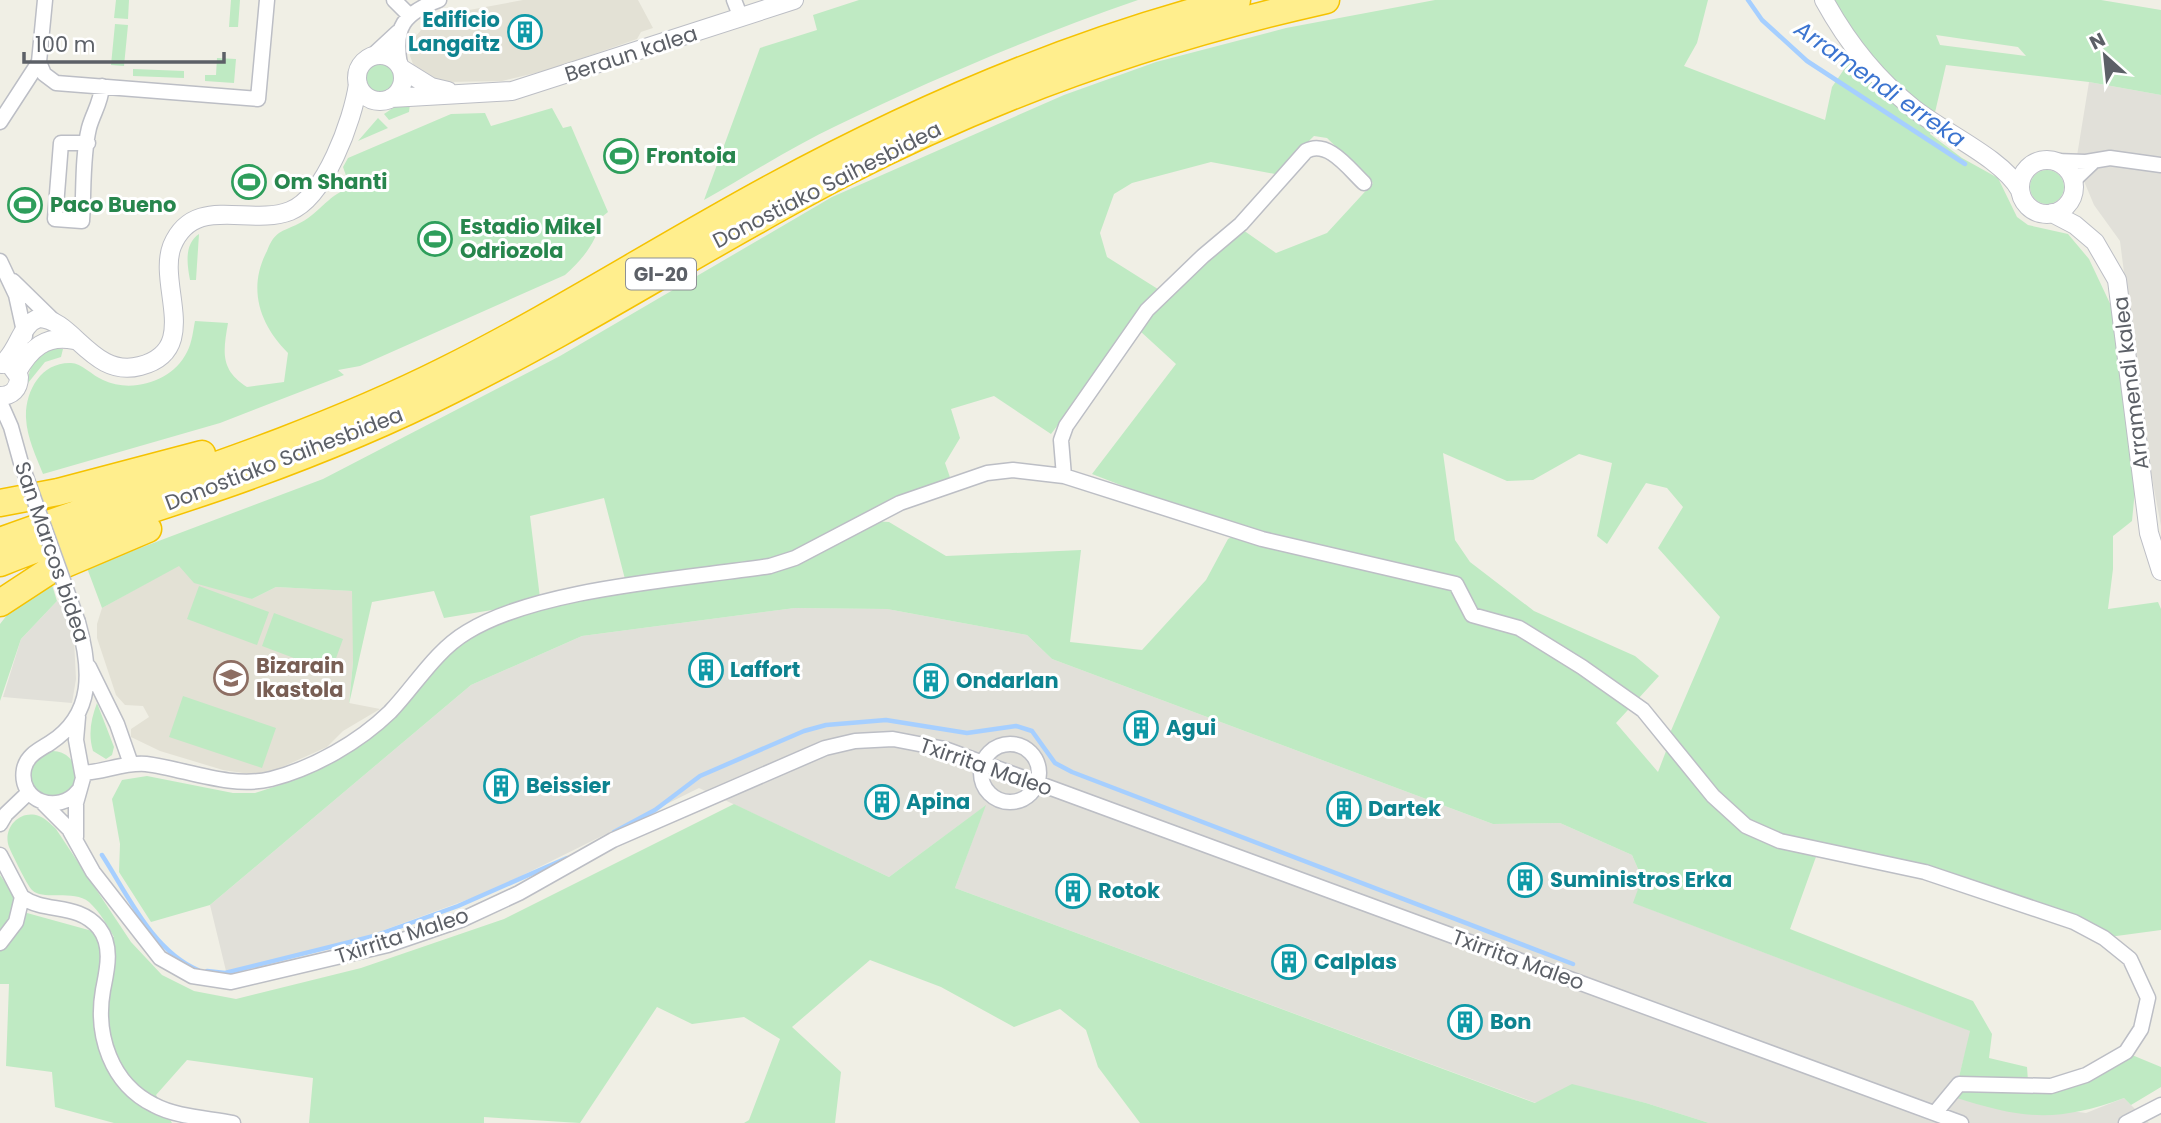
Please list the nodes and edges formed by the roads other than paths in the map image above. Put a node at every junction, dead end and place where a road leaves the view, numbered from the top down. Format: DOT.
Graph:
graph roads {
  1 [pos="45,0"];
  2 [pos="267,0"];
  3 [pos="394,0"];
  4 [pos="439,0"];
  5 [pos="734,0"];
  6 [pos="794,0"];
  7 [pos="1237,0"];
  8 [pos="1326,0"];
  9 [pos="1824,0"];
  10 [pos="409,15"];
  11 [pos="741,18"];
  12 [pos="398,32"];
  13 [pos="371,57"];
  14 [pos="39,62"];
  15 [pos="400,67"];
  16 [pos="56,83"];
  17 [pos="358,84"];
  18 [pos="102,86"];
  19 [pos="465,94"];
  20 [pos="16,97"];
  21 [pos="390,99"];
  22 [pos="0,122"];
  23 [pos="345,132"];
  24 [pos="88,143"];
  25 [pos="1994,161"];
  26 [pos="2055,161"];
  27 [pos="2095,161"];
  28 [pos="2032,164"];
  29 [pos="2161,165"];
  30 [pos="1364,183"];
  31 [pos="2073,185"];
  32 [pos="2020,190"];
  33 [pos="2052,213"];
  34 [pos="2095,242"];
  35 [pos="0,261"];
  36 [pos="7,275"];
  37 [pos="58,325"];
  38 [pos="24,329"];
  39 [pos="74,340"];
  40 [pos="11,364"];
  41 [pos="4,397"];
  42 [pos="359,433"];
  43 [pos="303,434"];
  44 [pos="1063,477"];
  45 [pos="0,503"];
  46 [pos="0,541"];
  47 [pos="0,564"];
  48 [pos="2161,571"];
  49 [pos="0,603"];
  50 [pos="89,666"];
  51 [pos="78,718"];
  52 [pos="42,748"];
  53 [pos="131,764"];
  54 [pos="983,764"];
  55 [pos="82,769"];
  56 [pos="1037,783"];
  57 [pos="78,791"];
  58 [pos="29,792"];
  59 [pos="43,803"];
  60 [pos="0,824"];
  61 [pos="76,839"];
  62 [pos="0,855"];
  63 [pos="22,897"];
  64 [pos="0,943"];
  65 [pos="2161,1105"];
  66 [pos="1935,1114"];
  67 [pos="2132,1122"];
  68 [pos="233,1123"];
  69 [pos="1961,1123"];
  1 -- 14 [label="street"];
  2 -- 18 [label="street"];
  3 -- 10 [label="street"];
  4 -- 10 [label="street"];
  5 -- 11 [label="street"];
  6 -- 11 [label="street, Beraun kalea"];
  7 -- 43 [label="highway, Donostiako Saihesbidea / GI-20"];
  8 -- 42 [label="highway, Donostiako Saihesbidea / GI-20"];
  9 -- 25 [label="street"];
  10 -- 12 [label="street"];
  11 -- 19 [label="street, Beraun kalea"];
  12 -- 13 [label="street"];
  12 -- 15 [label="street"];
  13 -- 15 [label="street"];
  13 -- 17 [label="street"];
  14 -- 16 [label="street"];
  14 -- 20 [label="street"];
  15 -- 19 [label="street, Beraun kalea"];
  15 -- 21 [label="street"];
  16 -- 18 [label="street"];
  16 -- 20 [label="street"];
  17 -- 21 [label="street"];
  17 -- 23 [label="street"];
  18 -- 24 [label="street"];
  19 -- 21 [label="street, Beraun kalea"];
  20 -- 22 [label="street"];
  21 -- 23 [label="street"];
  23 -- 39 [label="street"];
  24 -- 24 [label="street"];
  25 -- 28 [label="street"];
  25 -- 32 [label="street"];
  26 -- 27 [label="street"];
  26 -- 28 [label="street"];
  26 -- 31 [label="street"];
  27 -- 29 [label="street"];
  27 -- 31 [label="street"];
  28 -- 32 [label="street"];
  30 -- 44 [label="street"];
  31 -- 33 [label="street"];
  31 -- 34 [label="street, Arramendi kalea"];
  32 -- 33 [label="street"];
  33 -- 34 [label="street, Arramendi kalea"];
  34 -- 48 [label="street, Arramendi kalea"];
  35 -- 36 [label="street"];
  36 -- 37 [label="street"];
  36 -- 38 [label="street"];
  37 -- 38 [label="street"];
  37 -- 39 [label="street"];
  38 -- 40 [label="street"];
  39 -- 40 [label="street"];
  40 -- 41 [label="street"];
  41 -- 50 [label="street, San Marcos bidea, bridge"];
  42 -- 47 [label="highway, Donostiako Saihesbidea / GI-20"];
  42 -- 49 [label="highway"];
  43 -- 45 [label="highway"];
  43 -- 46 [label="highway, Donostiako Saihesbidea / GI-20"];
  44 -- 53 [label="street"];
  44 -- 66 [label="street"];
  50 -- 51 [label="street, San Marcos bidea"];
  50 -- 53 [label="street"];
  51 -- 52 [label="street"];
  51 -- 55 [label="street, San Marcos bidea"];
  52 -- 55 [label="street"];
  52 -- 58 [label="street"];
  53 -- 55 [label="street"];
  54 -- 56 [label="street, Txirrita Maleo"];
  54 -- 56 [label="street"];
  54 -- 56 [label="street"];
  54 -- 61 [label="street, Txirrita Maleo"];
  55 -- 57 [label="street"];
  56 -- 66 [label="street, Txirrita Maleo"];
  57 -- 59 [label="street"];
  57 -- 61 [label="street"];
  58 -- 59 [label="street"];
  58 -- 60 [label="street"];
  59 -- 61 [label="street, Txirrita Maleo"];
  62 -- 63 [label="street"];
  63 -- 64 [label="street"];
  63 -- 68 [label="street"];
  65 -- 67 [label="street"];
  66 -- 69 [label="street, Txirrita Maleo"];
}
